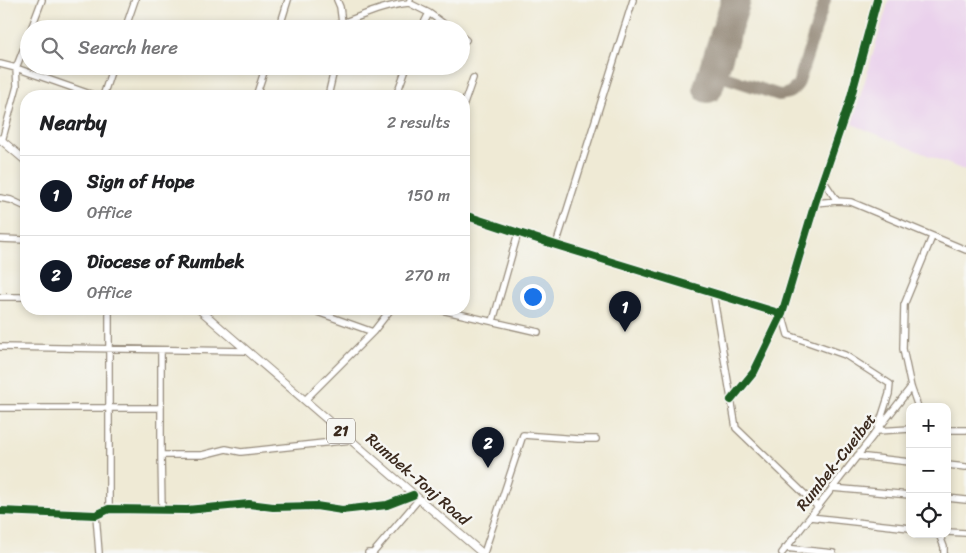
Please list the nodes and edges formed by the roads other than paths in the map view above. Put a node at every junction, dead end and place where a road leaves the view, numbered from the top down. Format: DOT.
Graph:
graph roads {
  1 [pos="42,0"];
  2 [pos="135,0"];
  3 [pos="288,0"];
  4 [pos="337,0"];
  5 [pos="633,0"];
  6 [pos="877,0"];
  7 [pos="410,2"];
  8 [pos="429,13"];
  9 [pos="34,20"];
  10 [pos="128,20"];
  11 [pos="281,20"];
  12 [pos="341,20"];
  13 [pos="354,20"];
  14 [pos="426,20"];
  15 [pos="439,20"];
  16 [pos="20,58"];
  17 [pos="0,64"];
  18 [pos="16,68"];
  19 [pos="20,69"];
  20 [pos="36,75"];
  21 [pos="110,75"];
  22 [pos="263,75"];
  23 [pos="333,75"];
  24 [pos="404,75"];
  25 [pos="473,78"];
  26 [pos="79,90"];
  27 [pos="105,90"];
  28 [pos="258,90"];
  29 [pos="329,90"];
  30 [pos="398,90"];
  31 [pos="469,90"];
  32 [pos="1,140"];
  33 [pos="20,156"];
  34 [pos="823,180"];
  35 [pos="0,198"];
  36 [pos="836,201"];
  37 [pos="815,203"];
  38 [pos="20,205"];
  39 [pos="470,218"];
  40 [pos="518,233"];
  41 [pos="932,237"];
  42 [pos="0,239"];
  43 [pos="20,240"];
  44 [pos="556,245"];
  45 [pos="966,250"];
  46 [pos="713,293"];
  47 [pos="0,297"];
  48 [pos="20,297"];
  49 [pos="782,314"];
  50 [pos="109,315"];
  51 [pos="206,315"];
  52 [pos="332,315"];
  53 [pos="386,315"];
  54 [pos="465,315"];
  55 [pos="493,321"];
  56 [pos="373,332"];
  57 [pos="538,332"];
  58 [pos="0,347"];
  59 [pos="108,349"];
  60 [pos="161,350"];
  61 [pos="247,351"];
  62 [pos="911,387"];
  63 [pos="305,400"];
  64 [pos="731,400"];
  65 [pos="917,403"];
  66 [pos="0,408"];
  67 [pos="109,408"];
  68 [pos="161,408"];
  69 [pos="906,429"];
  70 [pos="951,430"];
  71 [pos="966,430"];
  72 [pos="877,431"];
  73 [pos="596,439"];
  74 [pos="351,440"];
  75 [pos="161,455"];
  76 [pos="857,456"];
  77 [pos="906,462"];
  78 [pos="951,465"];
  79 [pos="966,467"];
  80 [pos="832,488"];
  81 [pos="906,495"];
  82 [pos="416,497"];
  83 [pos="951,498"];
  84 [pos="966,500"];
  85 [pos="818,507"];
  86 [pos="109,509"];
  87 [pos="162,510"];
  88 [pos="0,511"];
  89 [pos="96,515"];
  90 [pos="810,517"];
  91 [pos="906,528"];
  92 [pos="951,532"];
  93 [pos="966,533"];
  94 [pos="941,538"];
  95 [pos="783,551"];
  96 [pos="99,553"];
  97 [pos="368,553"];
  98 [pos="373,553"];
  99 [pos="483,553"];
  100 [pos="833,553"];
  101 [pos="944,553"];
  1 -- 9 [label="street"];
  2 -- 10 [label="street"];
  3 -- 11 [label="street"];
  4 -- 12 [label="street"];
  5 -- 44 [label="street"];
  6 -- 34 [label="street"];
  7 -- 8 [label="street"];
  7 -- 13 [label="street"];
  8 -- 14 [label="street"];
  8 -- 15 [label="street"];
  16 -- 18 [label="street"];
  17 -- 18 [label="street"];
  18 -- 19 [label="street"];
  18 -- 32 [label="street"];
  20 -- 26 [label="street"];
  21 -- 27 [label="street"];
  22 -- 28 [label="street"];
  23 -- 29 [label="street"];
  24 -- 30 [label="street"];
  25 -- 31 [label="street"];
  32 -- 33 [label="main road"];
  34 -- 36 [label="street"];
  34 -- 37 [label="street"];
  35 -- 38 [label="street"];
  36 -- 37 [label="street"];
  36 -- 41 [label="street"];
  37 -- 49 [label="street"];
  39 -- 40 [label="street"];
  40 -- 44 [label="street"];
  40 -- 55 [label="street"];
  41 -- 45 [label="street"];
  41 -- 62 [label="street"];
  42 -- 43 [label="street"];
  44 -- 46 [label="street"];
  46 -- 49 [label="street"];
  46 -- 64 [label="street"];
  47 -- 48 [label="street"];
  49 -- 64 [label="street"];
  49 -- 72 [label="street"];
  50 -- 59 [label="street"];
  51 -- 61 [label="main road, Rumbek-Tonj Road / 21"];
  52 -- 56 [label="street"];
  53 -- 56 [label="street"];
  54 -- 55 [label="street"];
  55 -- 57 [label="street"];
  56 -- 63 [label="street"];
  58 -- 59 [label="street"];
  59 -- 60 [label="street"];
  59 -- 67 [label="street"];
  60 -- 61 [label="street"];
  60 -- 68 [label="street"];
  61 -- 63 [label="main road, Rumbek-Tonj Road / 21"];
  62 -- 65 [label="street"];
  62 -- 72 [label="street, Rumbek-Cueibet"];
  63 -- 74 [label="main road, Rumbek-Tonj Road / 21"];
  64 -- 85 [label="street"];
  66 -- 67 [label="street"];
  67 -- 68 [label="street"];
  67 -- 86 [label="street"];
  68 -- 75 [label="street"];
  69 -- 72 [label="street"];
  70 -- 71 [label="street"];
  72 -- 76 [label="street, Rumbek-Cueibet"];
  73 -- 99 [label="street"];
  74 -- 75 [label="street"];
  74 -- 82 [label="main road, Rumbek-Tonj Road / 21"];
  75 -- 87 [label="street"];
  76 -- 77 [label="street"];
  76 -- 80 [label="street, Rumbek-Cueibet"];
  78 -- 79 [label="street"];
  80 -- 81 [label="street"];
  80 -- 85 [label="street, Rumbek-Cueibet"];
  82 -- 87 [label="street"];
  82 -- 98 [label="street"];
  82 -- 99 [label="main road, Rumbek-Tonj Road / 21"];
  83 -- 84 [label="street"];
  85 -- 90 [label="street, Rumbek-Cueibet"];
  86 -- 87 [label="street"];
  86 -- 89 [label="street"];
  88 -- 89 [label="street"];
  89 -- 96 [label="street"];
  90 -- 91 [label="street"];
  90 -- 95 [label="street, Rumbek-Cueibet"];
  92 -- 93 [label="street"];
  94 -- 101 [label="street"];
  95 -- 100 [label="street"];
  97 -- 98 [label="street"];
}
